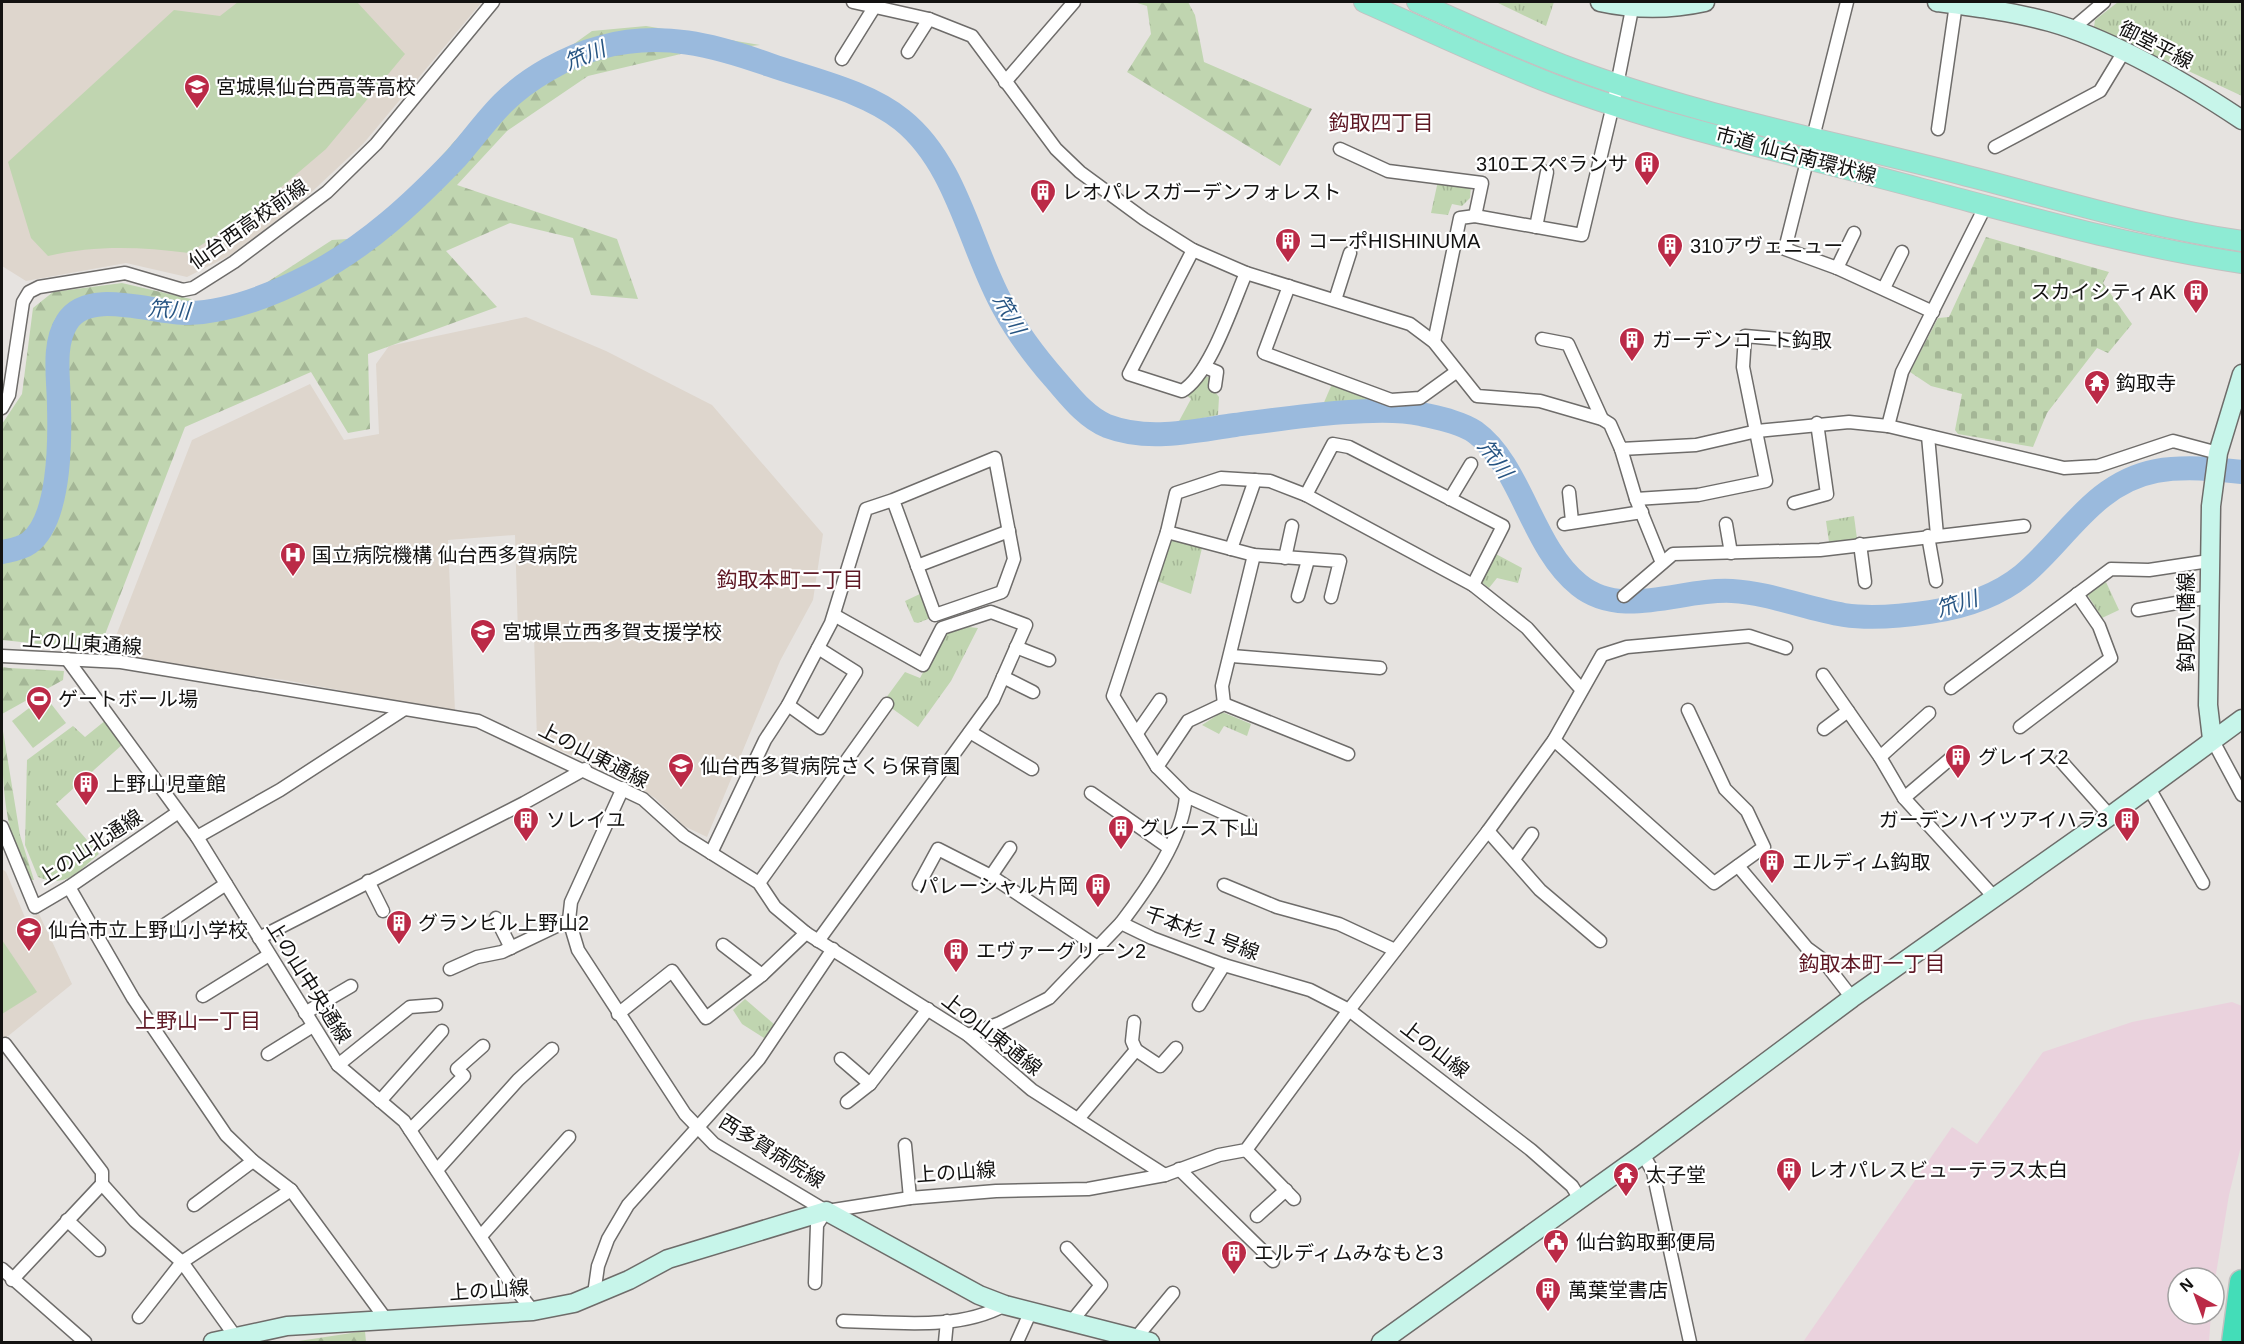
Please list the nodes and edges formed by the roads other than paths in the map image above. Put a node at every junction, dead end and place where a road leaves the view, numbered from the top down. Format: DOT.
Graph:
graph roads {
  1 [pos="493,2"];
  2 [pos="853,2"];
  3 [pos="1074,2"];
  4 [pos="1364,2"];
  5 [pos="1417,2"];
  6 [pos="1600,2"];
  7 [pos="1705,2"];
  8 [pos="1846,2"];
  9 [pos="1937,2"];
  10 [pos="2104,2"];
  11 [pos="1956,4"];
  12 [pos="875,6"];
  13 [pos="1632,9"];
  14 [pos="929,19"];
  15 [pos="2072,30"];
  16 [pos="908,52"];
  17 [pos="2123,53"];
  18 [pos="842,59"];
  19 [pos="1005,82"];
  20 [pos="1617,83"];
  21 [pos="1613,105"];
  22 [pos="2242,120"];
  23 [pos="1938,129"];
  24 [pos="1811,137"];
  25 [pos="1995,147"];
  26 [pos="1340,149"];
  27 [pos="1806,158"];
  28 [pos="1547,171"];
  29 [pos="1986,205"];
  30 [pos="1474,216"];
  31 [pos="1536,227"];
  32 [pos="1854,233"];
  33 [pos="2242,241"];
  34 [pos="1193,250"];
  35 [pos="1902,252"];
  36 [pos="1350,253"];
  37 [pos="2242,263"];
  38 [pos="1837,268"];
  39 [pos="1246,273"];
  40 [pos="1289,286"];
  41 [pos="1884,288"];
  42 [pos="1335,300"];
  43 [pos="1933,312"];
  44 [pos="1542,339"];
  45 [pos="1434,342"];
  46 [pos="1823,343"];
  47 [pos="1205,367"];
  48 [pos="1456,372"];
  49 [pos="2242,374"];
  50 [pos="1215,386"];
  51 [pos="2,408"];
  52 [pos="1602,419"];
  53 [pos="1817,423"];
  54 [pos="1888,426"];
  55 [pos="1757,431"];
  56 [pos="1928,436"];
  57 [pos="1621,449"];
  58 [pos="2218,456"];
  59 [pos="1471,464"];
  60 [pos="1254,480"];
  61 [pos="1569,492"];
  62 [pos="1306,495"];
  63 [pos="1450,499"];
  64 [pos="1636,499"];
  65 [pos="893,500"];
  66 [pos="1794,503"];
  67 [pos="1641,512"];
  68 [pos="1726,524"];
  69 [pos="1292,526"];
  70 [pos="2024,526"];
  71 [pos="1009,531"];
  72 [pos="1167,532"];
  73 [pos="1933,535"];
  74 [pos="1860,544"];
  75 [pos="1231,549"];
  76 [pos="1731,554"];
  77 [pos="1254,555"];
  78 [pos="1285,558"];
  79 [pos="1308,560"];
  80 [pos="2208,561"];
  81 [pos="1662,563"];
  82 [pos="917,566"];
  83 [pos="1936,581"];
  84 [pos="1865,582"];
  85 [pos="1473,585"];
  86 [pos="2077,594"];
  87 [pos="1298,596"];
  88 [pos="1624,596"];
  89 [pos="1331,597"];
  90 [pos="2209,597"];
  91 [pos="2138,610"];
  92 [pos="834,615"];
  93 [pos="1016,647"];
  94 [pos="818,648"];
  95 [pos="1786,648"];
  96 [pos="2,656"];
  97 [pos="1232,656"];
  98 [pos="67,659"];
  99 [pos="1049,660"];
  100 [pos="1380,668"];
  101 [pos="1823,675"];
  102 [pos="1003,677"];
  103 [pos="1950,688"];
  104 [pos="1581,689"];
  105 [pos="1033,692"];
  106 [pos="1160,700"];
  107 [pos="887,704"];
  108 [pos="1224,704"];
  109 [pos="788,705"];
  110 [pos="403,710"];
  111 [pos="1688,710"];
  112 [pos="1848,711"];
  113 [pos="1929,713"];
  114 [pos="2242,718"];
  115 [pos="2020,727"];
  116 [pos="1824,729"];
  117 [pos="970,732"];
  118 [pos="1137,733"];
  119 [pos="2212,739"];
  120 [pos="1554,740"];
  121 [pos="1957,753"];
  122 [pos="1348,754"];
  123 [pos="1880,757"];
  124 [pos="2061,761"];
  125 [pos="1158,767"];
  126 [pos="1032,769"];
  127 [pos="585,770"];
  128 [pos="623,788"];
  129 [pos="2149,788"];
  130 [pos="1091,793"];
  131 [pos="2242,795"];
  132 [pos="1186,796"];
  133 [pos="1904,798"];
  134 [pos="177,813"];
  135 [pos="2110,816"];
  136 [pos="1248,824"];
  137 [pos="2,827"];
  138 [pos="1488,831"];
  139 [pos="1532,834"];
  140 [pos="198,837"];
  141 [pos="1168,847"];
  142 [pos="1010,848"];
  143 [pos="711,854"];
  144 [pos="1514,859"];
  145 [pos="1738,866"];
  146 [pos="991,876"];
  147 [pos="368,881"];
  148 [pos="759,883"];
  149 [pos="2204,883"];
  150 [pos="226,884"];
  151 [pos="919,884"];
  152 [pos="1224,885"];
  153 [pos="69,887"];
  154 [pos="1994,897"];
  155 [pos="383,911"];
  156 [pos="496,918"];
  157 [pos="569,920"];
  158 [pos="1122,923"];
  159 [pos="163,926"];
  160 [pos="806,933"];
  161 [pos="258,938"];
  162 [pos="818,941"];
  163 [pos="1600,941"];
  164 [pos="723,945"];
  165 [pos="511,948"];
  166 [pos="1098,948"];
  167 [pos="833,949"];
  168 [pos="1395,950"];
  169 [pos="269,954"];
  170 [pos="1224,965"];
  171 [pos="450,969"];
  172 [pos="762,975"];
  173 [pos="351,986"];
  174 [pos="202,996"];
  175 [pos="1852,998"];
  176 [pos="436,1005"];
  177 [pos="1199,1005"];
  178 [pos="928,1009"];
  179 [pos="1349,1010"];
  180 [pos="305,1013"];
  181 [pos="618,1014"];
  182 [pos="1134,1022"];
  183 [pos="313,1026"];
  184 [pos="442,1031"];
  185 [pos="968,1035"];
  186 [pos="4,1044"];
  187 [pos="483,1046"];
  188 [pos="1176,1048"];
  189 [pos="552,1049"];
  190 [pos="1136,1050"];
  191 [pos="268,1054"];
  192 [pos="842,1059"];
  193 [pos="338,1065"];
  194 [pos="870,1084"];
  195 [pos="380,1101"];
  196 [pos="847,1102"];
  197 [pos="1078,1119"];
  198 [pos="695,1127"];
  199 [pos="410,1130"];
  200 [pos="569,1137"];
  201 [pos="905,1145"];
  202 [pos="1246,1149"];
  203 [pos="1643,1154"];
  204 [pos="253,1161"];
  205 [pos="1179,1169"];
  206 [pos="437,1170"];
  207 [pos="1165,1175"];
  208 [pos="102,1184"];
  209 [pos="291,1190"];
  210 [pos="910,1198"];
  211 [pos="1580,1199"];
  212 [pos="194,1205"];
  213 [pos="826,1211"];
  214 [pos="1257,1216"];
  215 [pos="67,1220"];
  216 [pos="481,1236"];
  217 [pos="1067,1248"];
  218 [pos="99,1250"];
  219 [pos="1273,1261"];
  220 [pos="182,1262"];
  221 [pos="2,1269"];
  222 [pos="12,1280"];
  223 [pos="2242,1282"];
  224 [pos="815,1283"];
  225 [pos="1173,1293"];
  226 [pos="594,1294"];
  227 [pos="1005,1305"];
  228 [pos="533,1311"];
  229 [pos="1031,1311"];
  230 [pos="139,1317"];
  231 [pos="385,1318"];
  232 [pos="947,1320"];
  233 [pos="843,1321"];
  234 [pos="1072,1321"];
  235 [pos="235,1336"];
  236 [pos="1392,1339"];
  237 [pos="1142,1341"];
  238 [pos="85,1342"];
  239 [pos="213,1342"];
  240 [pos="945,1342"];
  241 [pos="1017,1342"];
  242 [pos="1690,1342"];
  243 [pos="2234,1342"];
  1 -- 51 [label="street, 仙台西高校前線"];
  2 -- 12 [label="street"];
  3 -- 19 [label="street"];
  4 -- 21 [label="main road, 市道 仙台南環状線"];
  5 -- 20 [label="main road, 市道 仙台南環状線"];
  6 -- 13 [label="street"];
  7 -- 13 [label="street"];
  8 -- 24 [label="street"];
  9 -- 11 [label="street, 御堂平線"];
  10 -- 15 [label="street"];
  11 -- 15 [label="street, 御堂平線"];
  11 -- 23 [label="street"];
  12 -- 14 [label="street"];
  12 -- 18 [label="street"];
  13 -- 20 [label="street"];
  14 -- 16 [label="street"];
  14 -- 19 [label="street"];
  15 -- 17 [label="street, 御堂平線"];
  17 -- 22 [label="street, 御堂平線"];
  17 -- 25 [label="street"];
  19 -- 34 [label="street"];
  20 -- 21 [label="street"];
  20 -- 24 [label="main road, 市道 仙台南環状線"];
  21 -- 27 [label="main road, 市道 仙台南環状線"];
  21 -- 31 [label="street"];
  24 -- 27 [label="street"];
  24 -- 33 [label="main road, 市道 仙台南環状線"];
  26 -- 30 [label="street"];
  27 -- 29 [label="main road, 市道 仙台南環状線"];
  27 -- 38 [label="street"];
  28 -- 31 [label="street"];
  29 -- 37 [label="main road, 市道 仙台南環状線"];
  29 -- 43 [label="street"];
  30 -- 31 [label="street"];
  30 -- 45 [label="street"];
  32 -- 38 [label="street"];
  34 -- 39 [label="street"];
  34 -- 47 [label="street"];
  35 -- 41 [label="street"];
  36 -- 42 [label="street"];
  38 -- 41 [label="street"];
  39 -- 40 [label="street"];
  39 -- 47 [label="street"];
  40 -- 42 [label="street"];
  40 -- 48 [label="street"];
  41 -- 43 [label="street"];
  42 -- 45 [label="street"];
  43 -- 54 [label="street"];
  44 -- 52 [label="street"];
  45 -- 48 [label="street"];
  46 -- 55 [label="street"];
  47 -- 50 [label="street"];
  48 -- 52 [label="street"];
  49 -- 58 [label="street"];
  52 -- 57 [label="street"];
  53 -- 54 [label="street"];
  53 -- 55 [label="street"];
  53 -- 66 [label="street"];
  54 -- 56 [label="street"];
  55 -- 57 [label="street"];
  55 -- 64 [label="street"];
  56 -- 58 [label="street"];
  56 -- 73 [label="street"];
  57 -- 64 [label="street"];
  58 -- 80 [label="street, 鈎取八幡線"];
  59 -- 63 [label="street"];
  60 -- 62 [label="street"];
  60 -- 72 [label="street"];
  60 -- 75 [label="street"];
  61 -- 67 [label="street"];
  62 -- 63 [label="street"];
  62 -- 85 [label="street"];
  63 -- 85 [label="street"];
  64 -- 67 [label="street"];
  65 -- 71 [label="street"];
  65 -- 82 [label="street"];
  65 -- 92 [label="street"];
  67 -- 81 [label="street"];
  68 -- 76 [label="street"];
  69 -- 78 [label="street"];
  70 -- 73 [label="street"];
  71 -- 82 [label="street"];
  71 -- 82 [label="street"];
  72 -- 75 [label="street"];
  72 -- 118 [label="street"];
  73 -- 74 [label="street"];
  73 -- 83 [label="street"];
  74 -- 76 [label="street"];
  74 -- 84 [label="street"];
  75 -- 77 [label="street"];
  76 -- 81 [label="street"];
  77 -- 78 [label="street"];
  77 -- 97 [label="street"];
  78 -- 79 [label="street"];
  79 -- 87 [label="street"];
  79 -- 89 [label="street"];
  80 -- 86 [label="street"];
  80 -- 90 [label="street, 鈎取八幡線"];
  81 -- 88 [label="street"];
  85 -- 104 [label="street"];
  86 -- 103 [label="street"];
  86 -- 115 [label="street"];
  90 -- 91 [label="street"];
  90 -- 119 [label="street, 鈎取八幡線"];
  92 -- 93 [label="street"];
  92 -- 94 [label="street"];
  93 -- 99 [label="street"];
  93 -- 102 [label="street"];
  94 -- 109 [label="street"];
  94 -- 109 [label="street"];
  95 -- 104 [label="street"];
  96 -- 98 [label="street, 上の山東通線"];
  97 -- 100 [label="street"];
  97 -- 108 [label="street"];
  98 -- 110 [label="street, 上の山東通線"];
  98 -- 134 [label="street, 上の山中央通線"];
  101 -- 112 [label="street"];
  102 -- 105 [label="street"];
  102 -- 117 [label="street"];
  104 -- 120 [label="street"];
  106 -- 118 [label="street"];
  107 -- 148 [label="street"];
  108 -- 122 [label="street"];
  108 -- 125 [label="street"];
  109 -- 143 [label="street"];
  110 -- 127 [label="street, 上の山東通線"];
  110 -- 140 [label="street"];
  111 -- 145 [label="street"];
  112 -- 116 [label="street"];
  112 -- 123 [label="street"];
  113 -- 123 [label="street"];
  114 -- 119 [label="street"];
  117 -- 126 [label="street"];
  117 -- 162 [label="street"];
  118 -- 125 [label="street"];
  119 -- 129 [label="street"];
  119 -- 131 [label="street"];
  120 -- 138 [label="street"];
  120 -- 145 [label="street"];
  121 -- 133 [label="street"];
  123 -- 133 [label="street"];
  124 -- 135 [label="street"];
  125 -- 132 [label="street"];
  127 -- 128 [label="street, 上の山東通線"];
  127 -- 147 [label="street"];
  128 -- 143 [label="street, 上の山東通線"];
  128 -- 157 [label="street"];
  129 -- 135 [label="street"];
  129 -- 149 [label="street"];
  130 -- 141 [label="street"];
  132 -- 136 [label="street"];
  132 -- 141 [label="street"];
  133 -- 154 [label="street"];
  134 -- 140 [label="street, 上の山中央通線"];
  134 -- 153 [label="street, 上の山北通線"];
  135 -- 154 [label="street"];
  137 -- 153 [label="street, 上の山北通線"];
  138 -- 144 [label="street"];
  138 -- 168 [label="street"];
  139 -- 144 [label="street"];
  140 -- 150 [label="street, 上の山中央通線"];
  141 -- 158 [label="street"];
  142 -- 146 [label="street"];
  143 -- 148 [label="street, 上の山東通線"];
  144 -- 163 [label="street"];
  145 -- 175 [label="street"];
  146 -- 151 [label="street"];
  146 -- 166 [label="street"];
  147 -- 155 [label="street"];
  147 -- 161 [label="street"];
  148 -- 160 [label="street, 上の山東通線"];
  150 -- 159 [label="street"];
  150 -- 161 [label="street, 上の山中央通線"];
  152 -- 168 [label="street"];
  153 -- 204 [label="street"];
  154 -- 175 [label="street"];
  156 -- 165 [label="street"];
  157 -- 165 [label="street"];
  157 -- 181 [label="street, 西多賀病院線"];
  158 -- 166 [label="street, 千本杉１号線"];
  158 -- 170 [label="street, 千本杉１号線"];
  160 -- 162 [label="street, 上の山東通線"];
  160 -- 172 [label="street"];
  161 -- 169 [label="street, 上の山中央通線"];
  162 -- 167 [label="street, 上の山東通線"];
  164 -- 172 [label="street"];
  165 -- 171 [label="street"];
  166 -- 185 [label="street, 千本杉１号線"];
  167 -- 178 [label="street, 上の山東通線"];
  167 -- 198 [label="street"];
  168 -- 179 [label="street"];
  169 -- 174 [label="street"];
  169 -- 180 [label="street, 上の山中央通線"];
  170 -- 177 [label="street"];
  170 -- 179 [label="street, 千本杉１号線"];
  172 -- 181 [label="street"];
  173 -- 180 [label="street"];
  175 -- 203 [label="street"];
  176 -- 193 [label="street"];
  178 -- 185 [label="street, 上の山東通線"];
  178 -- 194 [label="street"];
  179 -- 202 [label="street"];
  179 -- 211 [label="street, 上の山線"];
  180 -- 183 [label="street, 上の山中央通線"];
  181 -- 198 [label="street, 西多賀病院線"];
  182 -- 190 [label="street"];
  183 -- 191 [label="street"];
  183 -- 193 [label="street, 上の山中央通線"];
  184 -- 195 [label="street"];
  185 -- 197 [label="street, 上の山東通線"];
  186 -- 208 [label="street"];
  187 -- 199 [label="street"];
  188 -- 190 [label="street"];
  189 -- 206 [label="street"];
  190 -- 197 [label="street"];
  192 -- 194 [label="street"];
  193 -- 195 [label="street, 上の山中央通線"];
  194 -- 196 [label="street"];
  195 -- 199 [label="street, 上の山中央通線"];
  197 -- 207 [label="street, 上の山東通線"];
  198 -- 213 [label="street, 西多賀病院線"];
  198 -- 226 [label="street"];
  199 -- 206 [label="street, 上の山中央通線"];
  200 -- 216 [label="street"];
  201 -- 210 [label="street"];
  202 -- 205 [label="street, 上の山線"];
  202 -- 214 [label="street"];
  203 -- 211 [label="street"];
  203 -- 242 [label="street"];
  204 -- 209 [label="street"];
  204 -- 212 [label="street"];
  205 -- 207 [label="street, 上の山線"];
  205 -- 219 [label="street"];
  206 -- 216 [label="street, 上の山中央通線"];
  207 -- 210 [label="street, 上の山線"];
  208 -- 215 [label="street"];
  208 -- 220 [label="street"];
  209 -- 220 [label="street"];
  209 -- 231 [label="street"];
  210 -- 213 [label="street, 上の山線"];
  211 -- 236 [label="street"];
  213 -- 224 [label="street"];
  213 -- 226 [label="street, 上の山線"];
  213 -- 227 [label="street, 西多賀病院線"];
  215 -- 218 [label="street"];
  215 -- 222 [label="street"];
  216 -- 228 [label="street, 上の山中央通線"];
  217 -- 234 [label="street"];
  220 -- 230 [label="street"];
  220 -- 235 [label="street"];
  221 -- 222 [label="street"];
  222 -- 238 [label="street"];
  223 -- 243 [label="highway"];
  225 -- 237 [label="street"];
  226 -- 228 [label="street, 上の山線"];
  227 -- 229 [label="street, 西多賀病院線"];
  227 -- 232 [label="street"];
  228 -- 231 [label="street, 上の山線"];
  229 -- 234 [label="street, 西多賀病院線"];
  229 -- 241 [label="street"];
  231 -- 235 [label="street, 上の山線"];
  232 -- 233 [label="street"];
  232 -- 240 [label="street"];
  234 -- 237 [label="street, 西多賀病院線"];
  235 -- 239 [label="street, 上の山線"];
}
